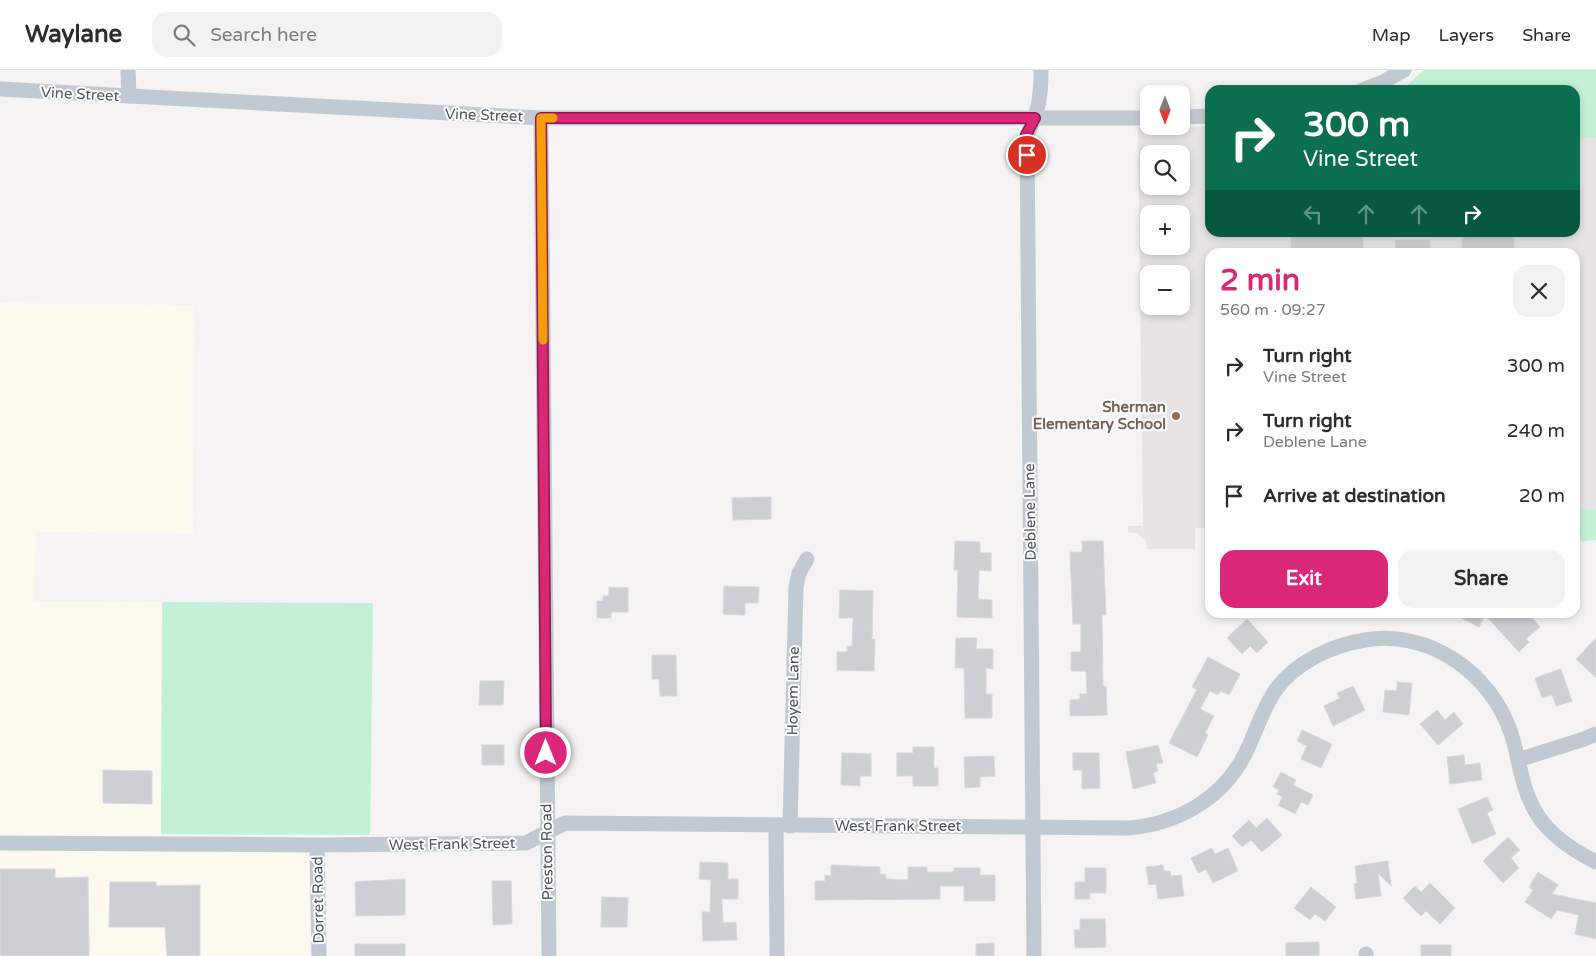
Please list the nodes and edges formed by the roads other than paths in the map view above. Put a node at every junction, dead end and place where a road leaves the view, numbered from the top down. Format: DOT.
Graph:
graph roads {
  1 [pos="128,70"];
  2 [pos="1041,70"];
  3 [pos="1404,70"];
  4 [pos="1375,85"];
  5 [pos="0,90"];
  6 [pos="129,96"];
  7 [pos="1205,116"];
  8 [pos="1190,117"];
  9 [pos="541,118"];
  10 [pos="1035,118"];
  11 [pos="1140,118"];
  12 [pos="808,559"];
  13 [pos="1596,734"];
  14 [pos="1518,760"];
  15 [pos="783,826"];
  16 [pos="1033,827"];
  17 [pos="547,833"];
  18 [pos="0,843"];
  19 [pos="317,845"];
  20 [pos="1596,862"];
  21 [pos="319,956"];
  22 [pos="549,956"];
  23 [pos="777,956"];
  24 [pos="1034,956"];
  1 -- 6 [label="street"];
  2 -- 10 [label="street, Deblene Lane"];
  3 -- 4 [label="street"];
  5 -- 6 [label="street, Vine Street"];
  6 -- 9 [label="street, Vine Street"];
  7 -- 8 [label="street"];
  9 -- 10 [label="street, Vine Street"];
  9 -- 17 [label="street, Preston Road"];
  10 -- 11 [label="street, Vine Street"];
  10 -- 16 [label="street, Deblene Lane"];
  12 -- 15 [label="street, Hoyem Lane"];
  13 -- 14 [label="street"];
  14 -- 16 [label="street, West Frank Street"];
  14 -- 20 [label="street, West Frank Street"];
  15 -- 16 [label="street, West Frank Street"];
  15 -- 17 [label="street, West Frank Street"];
  15 -- 23 [label="street, Hoyem Lane"];
  16 -- 24 [label="street, Deblene Lane"];
  17 -- 19 [label="street, West Frank Street"];
  17 -- 22 [label="street, Preston Road"];
  18 -- 19 [label="street, West Frank Street"];
  19 -- 21 [label="street, Dorret Road"];
}
